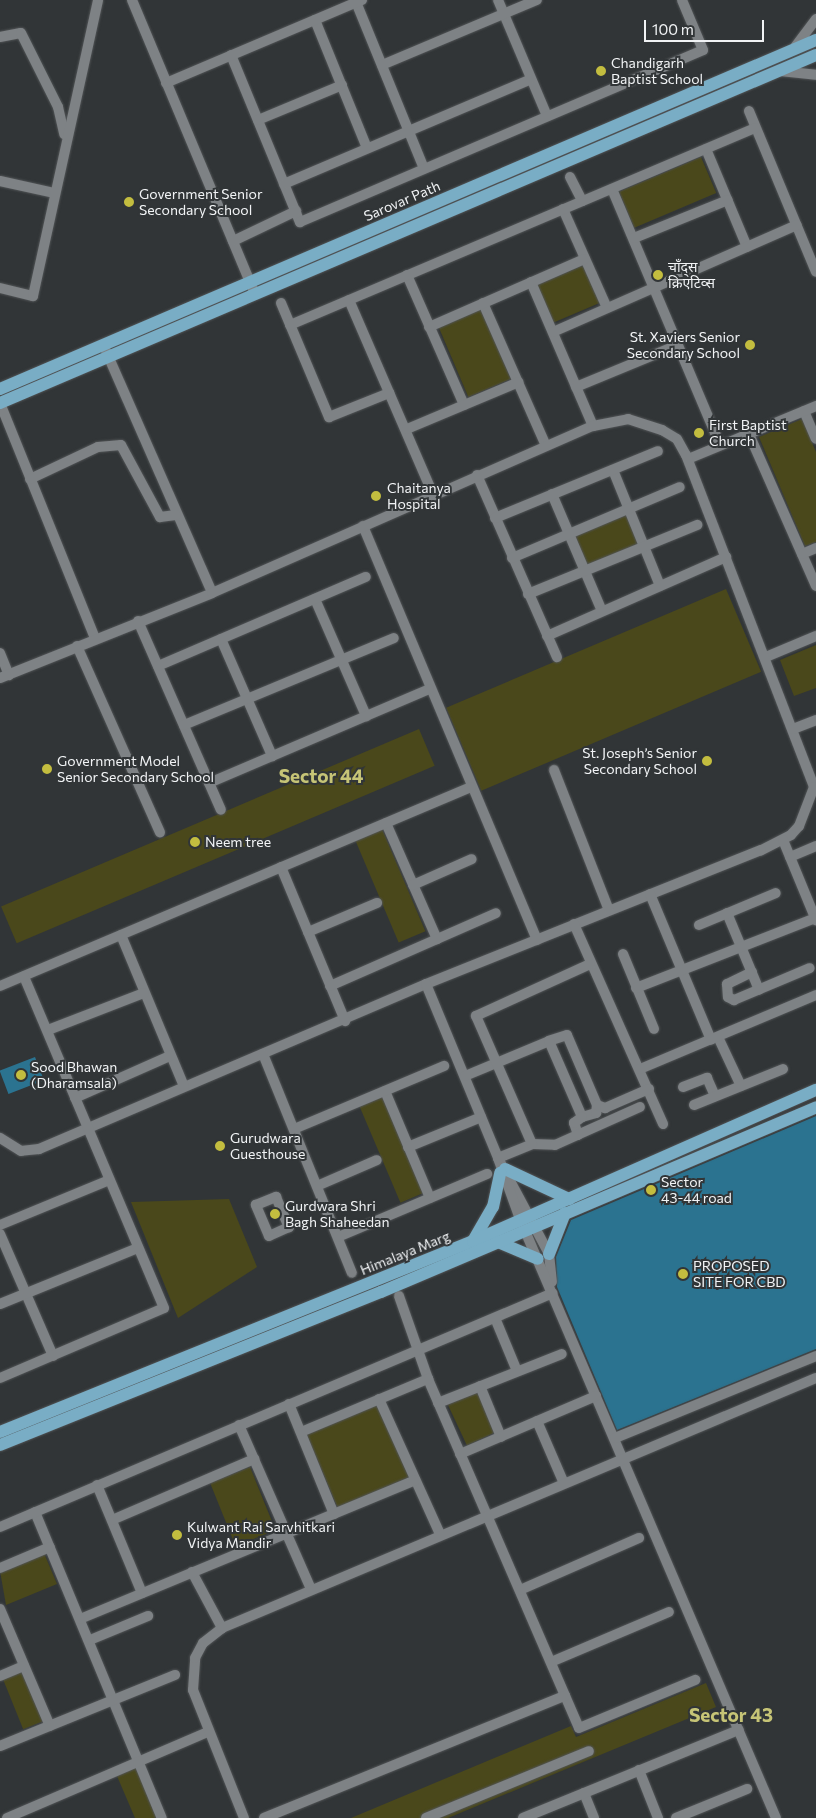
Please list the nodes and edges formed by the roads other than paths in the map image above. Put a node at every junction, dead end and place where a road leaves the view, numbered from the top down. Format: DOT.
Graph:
graph roads {
  1 [pos="98,0"];
  2 [pos="132,0"];
  3 [pos="498,0"];
  4 [pos="537,0"];
  5 [pos="682,0"];
  6 [pos="359,1"];
  7 [pos="504,14"];
  8 [pos="816,19"];
  9 [pos="316,20"];
  10 [pos="0,37"];
  11 [pos="816,40"];
  12 [pos="786,53"];
  13 [pos="231,55"];
  14 [pos="816,55"];
  15 [pos="382,65"];
  16 [pos="779,71"];
  17 [pos="816,76"];
  18 [pos="531,79"];
  19 [pos="166,83"];
  20 [pos="342,85"];
  21 [pos="749,111"];
  22 [pos="547,116"];
  23 [pos="258,120"];
  24 [pos="755,128"];
  25 [pos="408,131"];
  26 [pos="65,138"];
  27 [pos="367,148"];
  28 [pos="706,149"];
  29 [pos="424,169"];
  30 [pos="570,177"];
  31 [pos="0,181"];
  32 [pos="284,184"];
  33 [pos="612,188"];
  34 [pos="54,193"];
  35 [pos="728,200"];
  36 [pos="582,201"];
  37 [pos="563,209"];
  38 [pos="296,210"];
  39 [pos="797,226"];
  40 [pos="634,238"];
  41 [pos="233,241"];
  42 [pos="747,247"];
  43 [pos="585,259"];
  44 [pos="816,272"];
  45 [pos="407,276"];
  46 [pos="531,282"];
  47 [pos="0,288"];
  48 [pos="253,288"];
  49 [pos="655,288"];
  50 [pos="349,300"];
  51 [pos="281,303"];
  52 [pos="483,304"];
  53 [pos="607,308"];
  54 [pos="290,325"];
  55 [pos="429,327"];
  56 [pos="553,332"];
  57 [pos="678,345"];
  58 [pos="106,351"];
  59 [pos="519,382"];
  60 [pos="576,387"];
  61 [pos="0,389"];
  62 [pos="389,393"];
  63 [pos="0,403"];
  64 [pos="464,405"];
  65 [pos="816,406"];
  66 [pos="804,411"];
  67 [pos="593,426"];
  68 [pos="407,429"];
  69 [pos="749,434"];
  70 [pos="816,439"];
  71 [pos="546,446"];
  72 [pos="720,446"];
  73 [pos="658,451"];
  74 [pos="688,459"];
  75 [pos="613,470"];
  76 [pos="477,475"];
  77 [pos="30,478"];
  78 [pos="680,487"];
  79 [pos="433,494"];
  80 [pos="552,494"];
  81 [pos="628,509"];
  82 [pos="176,516"];
  83 [pos="494,518"];
  84 [pos="697,525"];
  85 [pos="363,526"];
  86 [pos="568,534"];
  87 [pos="644,547"];
  88 [pos="816,548"];
  89 [pos="802,554"];
  90 [pos="726,557"];
  91 [pos="512,558"];
  92 [pos="584,571"];
  93 [pos="366,577"];
  94 [pos="660,586"];
  95 [pos="816,586"];
  96 [pos="212,593"];
  97 [pos="528,594"];
  98 [pos="315,599"];
  99 [pos="602,611"];
  100 [pos="138,621"];
  101 [pos="547,636"];
  102 [pos="816,636"];
  103 [pos="94,638"];
  104 [pos="394,638"];
  105 [pos="221,639"];
  106 [pos="77,646"];
  107 [pos="0,653"];
  108 [pos="557,657"];
  109 [pos="766,657"];
  110 [pos="342,660"];
  111 [pos="158,666"];
  112 [pos="5,677"];
  113 [pos="429,689"];
  114 [pos="247,698"];
  115 [pos="366,716"];
  116 [pos="816,720"];
  117 [pos="184,725"];
  118 [pos="794,729"];
  119 [pos="272,756"];
  120 [pos="554,770"];
  121 [pos="814,778"];
  122 [pos="209,783"];
  123 [pos="471,787"];
  124 [pos="221,810"];
  125 [pos="386,823"];
  126 [pos="160,832"];
  127 [pos="783,840"];
  128 [pos="816,846"];
  129 [pos="790,857"];
  130 [pos="472,859"];
  131 [pos="281,867"];
  132 [pos="413,885"];
  133 [pos="776,893"];
  134 [pos="650,894"];
  135 [pos="377,903"];
  136 [pos="609,910"];
  137 [pos="496,913"];
  138 [pos="727,913"];
  139 [pos="816,919"];
  140 [pos="574,924"];
  141 [pos="699,925"];
  142 [pos="308,932"];
  143 [pos="121,935"];
  144 [pos="437,939"];
  145 [pos="537,940"];
  146 [pos="742,948"];
  147 [pos="623,954"];
  148 [pos="590,964"];
  149 [pos="810,968"];
  150 [pos="683,970"];
  151 [pos="752,972"];
  152 [pos="24,976"];
  153 [pos="426,984"];
  154 [pos="0,986"];
  155 [pos="330,986"];
  156 [pos="636,988"];
  157 [pos="759,990"];
  158 [pos="144,994"];
  159 [pos="816,995"];
  160 [pos="345,1021"];
  161 [pos="654,1029"];
  162 [pos="48,1030"];
  163 [pos="715,1039"];
  164 [pos="549,1041"];
  165 [pos="264,1054"];
  166 [pos="170,1056"];
  167 [pos="497,1061"];
  168 [pos="444,1066"];
  169 [pos="640,1069"];
  170 [pos="783,1069"];
  171 [pos="465,1076"];
  172 [pos="184,1086"];
  173 [pos="740,1086"];
  174 [pos="683,1087"];
  175 [pos="649,1089"];
  176 [pos="816,1090"];
  177 [pos="384,1091"];
  178 [pos="715,1096"];
  179 [pos="75,1098"];
  180 [pos="597,1104"];
  181 [pos="694,1105"];
  182 [pos="816,1107"];
  183 [pos="640,1108"];
  184 [pos="481,1117"];
  185 [pos="582,1117"];
  186 [pos="663,1124"];
  187 [pos="87,1128"];
  188 [pos="294,1129"];
  189 [pos="578,1135"];
  190 [pos="0,1138"];
  191 [pos="532,1144"];
  192 [pos="408,1148"];
  193 [pos="377,1160"];
  194 [pos="501,1167"];
  195 [pos="487,1174"];
  196 [pos="109,1180"];
  197 [pos="317,1186"];
  198 [pos="430,1198"];
  199 [pos="569,1199"];
  200 [pos="565,1213"];
  201 [pos="528,1223"];
  202 [pos="0,1225"];
  203 [pos="0,1234"];
  204 [pos="338,1237"];
  205 [pos="473,1241"];
  206 [pos="498,1242"];
  207 [pos="138,1248"];
  208 [pos="543,1256"];
  209 [pos="352,1273"];
  210 [pos="26,1293"];
  211 [pos="553,1293"];
  212 [pos="399,1296"];
  213 [pos="0,1304"];
  214 [pos="495,1318"];
  215 [pos="418,1351"];
  216 [pos="562,1354"];
  217 [pos="53,1356"];
  218 [pos="816,1356"];
  219 [pos="517,1371"];
  220 [pos="0,1378"];
  221 [pos="816,1378"];
  222 [pos="428,1379"];
  223 [pos="480,1386"];
  224 [pos="596,1396"];
  225 [pos="379,1399"];
  226 [pos="438,1403"];
  227 [pos="289,1404"];
  228 [pos="537,1421"];
  229 [pos="239,1425"];
  230 [pos="0,1432"];
  231 [pos="301,1432"];
  232 [pos="501,1436"];
  233 [pos="615,1438"];
  234 [pos="0,1445"];
  235 [pos="460,1454"];
  236 [pos="623,1458"];
  237 [pos="254,1459"];
  238 [pos="415,1480"];
  239 [pos="563,1481"];
  240 [pos="98,1485"];
  241 [pos="35,1512"];
  242 [pos="334,1514"];
  243 [pos="487,1515"];
  244 [pos="112,1520"];
  245 [pos="0,1527"];
  246 [pos="287,1533"];
  247 [pos="440,1534"];
  248 [pos="639,1538"];
  249 [pos="50,1547"];
  250 [pos="0,1568"];
  251 [pos="192,1572"];
  252 [pos="311,1589"];
  253 [pos="520,1590"];
  254 [pos="142,1593"];
  255 [pos="0,1609"];
  256 [pos="669,1612"];
  257 [pos="148,1616"];
  258 [pos="80,1618"];
  259 [pos="222,1628"];
  260 [pos="90,1640"];
  261 [pos="551,1662"];
  262 [pos="24,1666"];
  263 [pos="175,1675"];
  264 [pos="0,1676"];
  265 [pos="695,1680"];
  266 [pos="565,1696"];
  267 [pos="115,1700"];
  268 [pos="50,1726"];
  269 [pos="739,1730"];
  270 [pos="208,1732"];
  271 [pos="0,1746"];
  272 [pos="589,1751"];
  273 [pos="138,1762"];
  274 [pos="639,1770"];
  275 [pos="748,1789"];
  276 [pos="584,1793"];
  277 [pos="7,1818"];
  278 [pos="162,1818"];
  279 [pos="244,1818"];
  280 [pos="264,1818"];
  281 [pos="426,1818"];
  282 [pos="523,1818"];
  283 [pos="594,1818"];
  284 [pos="658,1818"];
  285 [pos="676,1818"];
  286 [pos="776,1818"];
  1 -- 26 [label="street"];
  2 -- 19 [label="street"];
  3 -- 7 [label="street"];
  4 -- 7 [label="street"];
  5 -- 22 [label="street"];
  6 -- 9 [label="street"];
  6 -- 15 [label="street"];
  7 -- 15 [label="street"];
  7 -- 18 [label="street"];
  8 -- 12 [label="street"];
  9 -- 13 [label="street"];
  9 -- 20 [label="street"];
  10 -- 26 [label="street"];
  11 -- 12 [label="main road, Sarovar Path"];
  12 -- 48 [label="main road, Sarovar Path"];
  13 -- 19 [label="street"];
  13 -- 23 [label="street"];
  14 -- 16 [label="main road, Sarovar Path"];
  15 -- 25 [label="street"];
  16 -- 17 [label="street"];
  16 -- 48 [label="main road, Sarovar Path"];
  18 -- 22 [label="street"];
  18 -- 25 [label="street"];
  19 -- 41 [label="street"];
  20 -- 23 [label="street"];
  20 -- 27 [label="street"];
  21 -- 24 [label="street"];
  22 -- 29 [label="street"];
  23 -- 32 [label="street"];
  24 -- 28 [label="street"];
  24 -- 39 [label="street"];
  25 -- 27 [label="street"];
  25 -- 29 [label="street"];
  26 -- 34 [label="street"];
  27 -- 32 [label="street"];
  28 -- 33 [label="street"];
  28 -- 35 [label="street"];
  29 -- 38 [label="street"];
  30 -- 36 [label="street"];
  31 -- 34 [label="street"];
  32 -- 38 [label="street"];
  33 -- 36 [label="street"];
  33 -- 40 [label="street"];
  34 -- 47 [label="street"];
  35 -- 40 [label="street"];
  35 -- 42 [label="street"];
  36 -- 37 [label="street"];
  37 -- 43 [label="street"];
  37 -- 45 [label="street"];
  38 -- 41 [label="street"];
  39 -- 42 [label="street"];
  39 -- 44 [label="street"];
  40 -- 49 [label="street"];
  41 -- 48 [label="street"];
  42 -- 49 [label="street"];
  43 -- 46 [label="street"];
  43 -- 53 [label="street"];
  45 -- 50 [label="street"];
  45 -- 55 [label="street"];
  46 -- 52 [label="street"];
  46 -- 56 [label="street"];
  48 -- 58 [label="main road, Sarovar Path"];
  49 -- 53 [label="street"];
  49 -- 57 [label="street"];
  50 -- 54 [label="street"];
  50 -- 62 [label="street"];
  51 -- 54 [label="street"];
  52 -- 55 [label="street"];
  52 -- 59 [label="street"];
  53 -- 56 [label="street"];
  54 -- 62 [label="street"];
  55 -- 64 [label="street"];
  56 -- 60 [label="street"];
  57 -- 60 [label="street"];
  57 -- 72 [label="street"];
  58 -- 61 [label="main road, Sarovar Path"];
  58 -- 63 [label="main road, Sarovar Path"];
  58 -- 82 [label="street"];
  59 -- 64 [label="street"];
  59 -- 71 [label="street"];
  60 -- 67 [label="street"];
  62 -- 68 [label="street"];
  63 -- 77 [label="street"];
  64 -- 68 [label="street"];
  65 -- 66 [label="street"];
  66 -- 69 [label="street"];
  66 -- 70 [label="street"];
  67 -- 71 [label="street"];
  67 -- 74 [label="street"];
  68 -- 79 [label="street"];
  69 -- 72 [label="street"];
  69 -- 89 [label="street"];
  71 -- 76 [label="street"];
  72 -- 74 [label="street"];
  73 -- 75 [label="street"];
  74 -- 90 [label="street"];
  75 -- 80 [label="street"];
  75 -- 81 [label="street"];
  76 -- 79 [label="street"];
  76 -- 83 [label="street"];
  77 -- 82 [label="street"];
  77 -- 103 [label="street"];
  78 -- 81 [label="street"];
  79 -- 85 [label="street"];
  80 -- 83 [label="street"];
  80 -- 86 [label="street"];
  81 -- 86 [label="street"];
  81 -- 87 [label="street"];
  82 -- 96 [label="street"];
  83 -- 91 [label="street"];
  84 -- 87 [label="street"];
  85 -- 96 [label="street"];
  85 -- 113 [label="street"];
  86 -- 91 [label="street"];
  86 -- 92 [label="street"];
  87 -- 92 [label="street"];
  87 -- 94 [label="street"];
  88 -- 89 [label="street"];
  89 -- 95 [label="street"];
  90 -- 94 [label="street"];
  90 -- 109 [label="street"];
  91 -- 97 [label="street"];
  92 -- 97 [label="street"];
  92 -- 99 [label="street"];
  93 -- 98 [label="street"];
  94 -- 99 [label="street"];
  96 -- 100 [label="street"];
  97 -- 101 [label="street"];
  98 -- 105 [label="street"];
  98 -- 110 [label="street"];
  99 -- 101 [label="street"];
  100 -- 103 [label="street"];
  100 -- 111 [label="street"];
  101 -- 108 [label="street"];
  102 -- 109 [label="street"];
  103 -- 106 [label="street"];
  104 -- 110 [label="street"];
  105 -- 111 [label="street"];
  105 -- 114 [label="street"];
  106 -- 112 [label="street"];
  106 -- 126 [label="street"];
  107 -- 112 [label="street"];
  109 -- 118 [label="street"];
  110 -- 114 [label="street"];
  110 -- 115 [label="street"];
  111 -- 117 [label="street"];
  113 -- 115 [label="street"];
  113 -- 123 [label="street"];
  114 -- 117 [label="street"];
  114 -- 119 [label="street"];
  115 -- 119 [label="street"];
  116 -- 118 [label="street"];
  117 -- 122 [label="street"];
  118 -- 121 [label="street"];
  119 -- 122 [label="street"];
  120 -- 136 [label="street"];
  121 -- 127 [label="street"];
  122 -- 124 [label="street"];
  123 -- 125 [label="street"];
  123 -- 145 [label="street"];
  125 -- 131 [label="street"];
  125 -- 132 [label="street"];
  127 -- 129 [label="street"];
  127 -- 134 [label="street"];
  128 -- 129 [label="street"];
  129 -- 139 [label="street"];
  130 -- 132 [label="street"];
  131 -- 142 [label="street"];
  131 -- 143 [label="street"];
  132 -- 144 [label="street"];
  133 -- 138 [label="street"];
  134 -- 136 [label="street"];
  134 -- 150 [label="street"];
  135 -- 142 [label="street"];
  136 -- 140 [label="street"];
  137 -- 144 [label="street"];
  138 -- 141 [label="street"];
  138 -- 146 [label="street"];
  139 -- 146 [label="street"];
  140 -- 145 [label="street"];
  140 -- 148 [label="street"];
  142 -- 155 [label="street"];
  143 -- 152 [label="street"];
  143 -- 158 [label="street"];
  144 -- 155 [label="street"];
  145 -- 153 [label="street"];
  146 -- 150 [label="street"];
  146 -- 151 [label="street"];
  147 -- 156 [label="street"];
  148 -- 167 [label="street"];
  148 -- 169 [label="street"];
  149 -- 157 [label="street"];
  150 -- 156 [label="street"];
  150 -- 163 [label="street"];
  151 -- 157 [label="street"];
  151 -- 157 [label="street"];
  152 -- 154 [label="street"];
  152 -- 162 [label="street"];
  153 -- 160 [label="street"];
  153 -- 171 [label="street"];
  155 -- 160 [label="street"];
  156 -- 161 [label="street"];
  158 -- 162 [label="street"];
  158 -- 166 [label="street"];
  159 -- 163 [label="street"];
  160 -- 165 [label="street"];
  162 -- 179 [label="street"];
  163 -- 169 [label="street"];
  163 -- 173 [label="street"];
  164 -- 167 [label="street"];
  164 -- 180 [label="street"];
  164 -- 185 [label="street"];
  165 -- 172 [label="street"];
  165 -- 188 [label="street"];
  166 -- 172 [label="street"];
  166 -- 179 [label="street"];
  167 -- 171 [label="street"];
  167 -- 191 [label="street"];
  168 -- 177 [label="street"];
  169 -- 175 [label="street"];
  170 -- 173 [label="street"];
  171 -- 184 [label="street"];
  172 -- 187 [label="street"];
  173 -- 178 [label="street"];
  174 -- 178 [label="street"];
  175 -- 180 [label="street"];
  175 -- 186 [label="street"];
  176 -- 199 [label="main road, Himalaya Marg"];
  177 -- 188 [label="street"];
  177 -- 192 [label="street"];
  178 -- 181 [label="street"];
  179 -- 187 [label="street"];
  180 -- 185 [label="street"];
  182 -- 200 [label="main road, Himalaya Marg"];
  183 -- 189 [label="street"];
  184 -- 192 [label="street"];
  184 -- 194 [label="street"];
  185 -- 189 [label="street"];
  187 -- 190 [label="street"];
  187 -- 196 [label="street"];
  188 -- 197 [label="street"];
  189 -- 191 [label="street"];
  191 -- 194 [label="street"];
  192 -- 198 [label="street"];
  193 -- 197 [label="street"];
  194 -- 199 [label="main road"];
  194 -- 201 [label="street"];
  194 -- 205 [label="main road"];
  195 -- 198 [label="street"];
  196 -- 202 [label="street"];
  196 -- 207 [label="street"];
  197 -- 204 [label="street"];
  198 -- 204 [label="street"];
  199 -- 201 [label="main road, Himalaya Marg"];
  200 -- 201 [label="main road, Himalaya Marg"];
  200 -- 208 [label="main road"];
  201 -- 205 [label="main road, Himalaya Marg"];
  201 -- 206 [label="main road, Himalaya Marg"];
  201 -- 208 [label="street"];
  203 -- 210 [label="street"];
  204 -- 209 [label="street"];
  205 -- 230 [label="main road, Himalaya Marg"];
  206 -- 208 [label="main road"];
  206 -- 234 [label="main road, Himalaya Marg"];
  207 -- 210 [label="street"];
  207 -- 217 [label="street"];
  208 -- 211 [label="street"];
  210 -- 213 [label="street"];
  210 -- 217 [label="street"];
  211 -- 214 [label="street"];
  211 -- 224 [label="street"];
  212 -- 215 [label="street"];
  214 -- 215 [label="street"];
  214 -- 219 [label="street"];
  215 -- 222 [label="street"];
  215 -- 227 [label="street"];
  216 -- 219 [label="street"];
  217 -- 220 [label="street"];
  218 -- 233 [label="street"];
  219 -- 223 [label="street"];
  221 -- 236 [label="street"];
  222 -- 225 [label="street"];
  222 -- 226 [label="street"];
  223 -- 226 [label="street"];
  223 -- 232 [label="street"];
  224 -- 228 [label="street"];
  224 -- 233 [label="street"];
  225 -- 231 [label="street"];
  225 -- 238 [label="street"];
  226 -- 235 [label="street"];
  227 -- 229 [label="street"];
  227 -- 231 [label="street"];
  228 -- 232 [label="street"];
  228 -- 239 [label="street"];
  229 -- 237 [label="street"];
  229 -- 240 [label="street"];
  231 -- 242 [label="street"];
  232 -- 235 [label="street"];
  233 -- 236 [label="street"];
  235 -- 243 [label="street"];
  236 -- 239 [label="street"];
  236 -- 269 [label="street"];
  237 -- 244 [label="street"];
  237 -- 246 [label="street"];
  238 -- 242 [label="street"];
  238 -- 247 [label="street"];
  239 -- 243 [label="street"];
  240 -- 241 [label="street"];
  240 -- 244 [label="street"];
  241 -- 245 [label="street"];
  241 -- 249 [label="street"];
  242 -- 246 [label="street"];
  243 -- 247 [label="street"];
  243 -- 253 [label="street"];
  244 -- 254 [label="street"];
  246 -- 251 [label="street"];
  246 -- 252 [label="street"];
  247 -- 252 [label="street"];
  248 -- 253 [label="street"];
  249 -- 250 [label="street"];
  249 -- 258 [label="street"];
  251 -- 254 [label="street"];
  251 -- 259 [label="street"];
  252 -- 259 [label="street"];
  253 -- 261 [label="street"];
  254 -- 258 [label="street"];
  255 -- 262 [label="street"];
  256 -- 261 [label="street"];
  257 -- 260 [label="street"];
  258 -- 260 [label="street"];
  259 -- 270 [label="street"];
  260 -- 267 [label="street"];
  261 -- 266 [label="street"];
  262 -- 264 [label="street"];
  262 -- 268 [label="street"];
  263 -- 267 [label="street"];
  265 -- 266 [label="street"];
  266 -- 280 [label="street"];
  267 -- 268 [label="street"];
  267 -- 273 [label="street"];
  268 -- 271 [label="street"];
  269 -- 274 [label="street"];
  269 -- 286 [label="street"];
  270 -- 273 [label="street"];
  270 -- 279 [label="street"];
  272 -- 281 [label="street"];
  273 -- 277 [label="street"];
  273 -- 278 [label="street"];
  274 -- 276 [label="street"];
  274 -- 284 [label="street"];
  275 -- 285 [label="street"];
  276 -- 282 [label="street"];
  276 -- 283 [label="street"];
}
